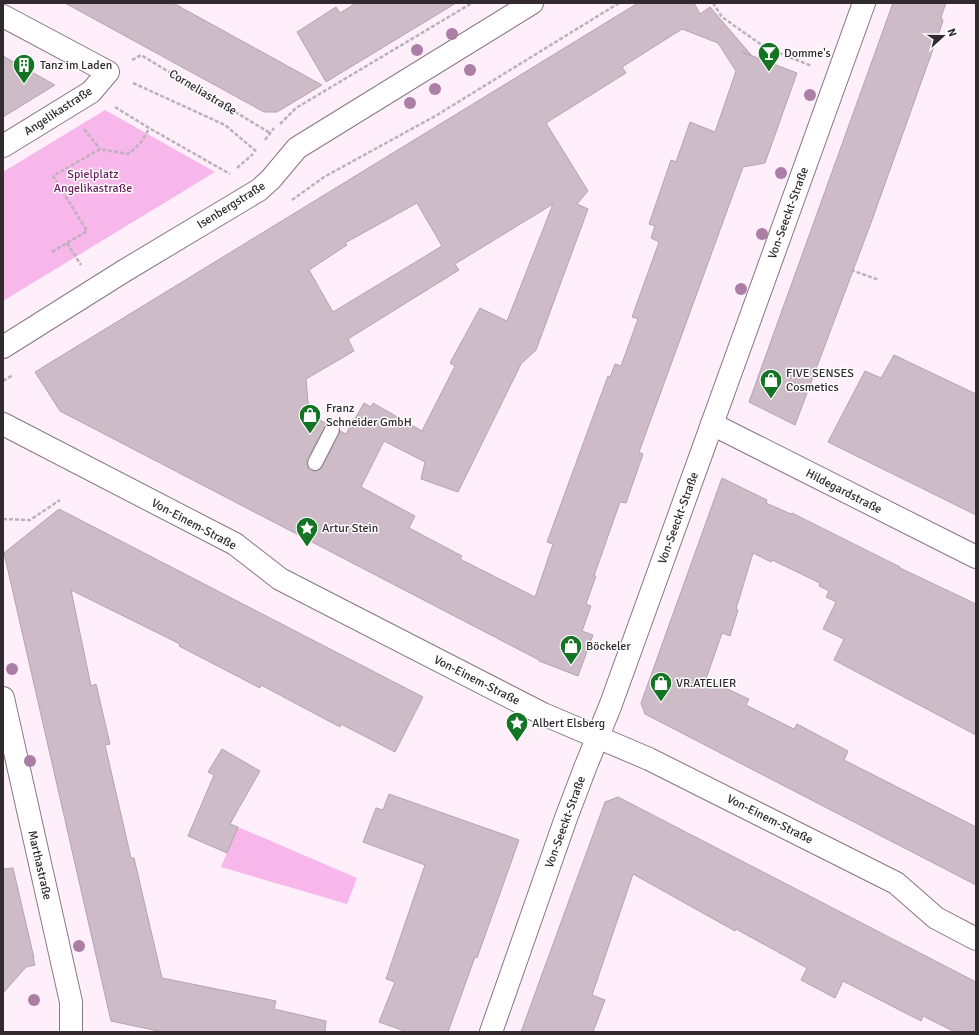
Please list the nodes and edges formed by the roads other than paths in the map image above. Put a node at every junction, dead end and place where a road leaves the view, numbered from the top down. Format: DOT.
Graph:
graph roads {
  1 [pos="532,3"];
  2 [pos="864,3"];
  3 [pos="3,16"];
  4 [pos="3,146"];
  5 [pos="3,347"];
  6 [pos="3,424"];
  7 [pos="712,424"];
  8 [pos="332,430"];
  9 [pos="315,463"];
  10 [pos="976,557"];
  11 [pos="3,698"];
  12 [pos="598,737"];
  13 [pos="976,938"];
  14 [pos="71,1032"];
  15 [pos="490,1032"];
  1 -- 5 [label="street, Isenbergstraße"];
  2 -- 7 [label="street, Von-Seeckt-Straße"];
  3 -- 4 [label="street, Angelikastraße"];
  6 -- 12 [label="street, Von-Einem-Straße"];
  7 -- 10 [label="street, Hildegardstraße"];
  7 -- 12 [label="street, Von-Seeckt-Straße"];
  8 -- 9 [label="lane"];
  11 -- 14 [label="street, Marthastraße"];
  12 -- 13 [label="street, Von-Einem-Straße"];
  12 -- 15 [label="street, Von-Seeckt-Straße"];
}
